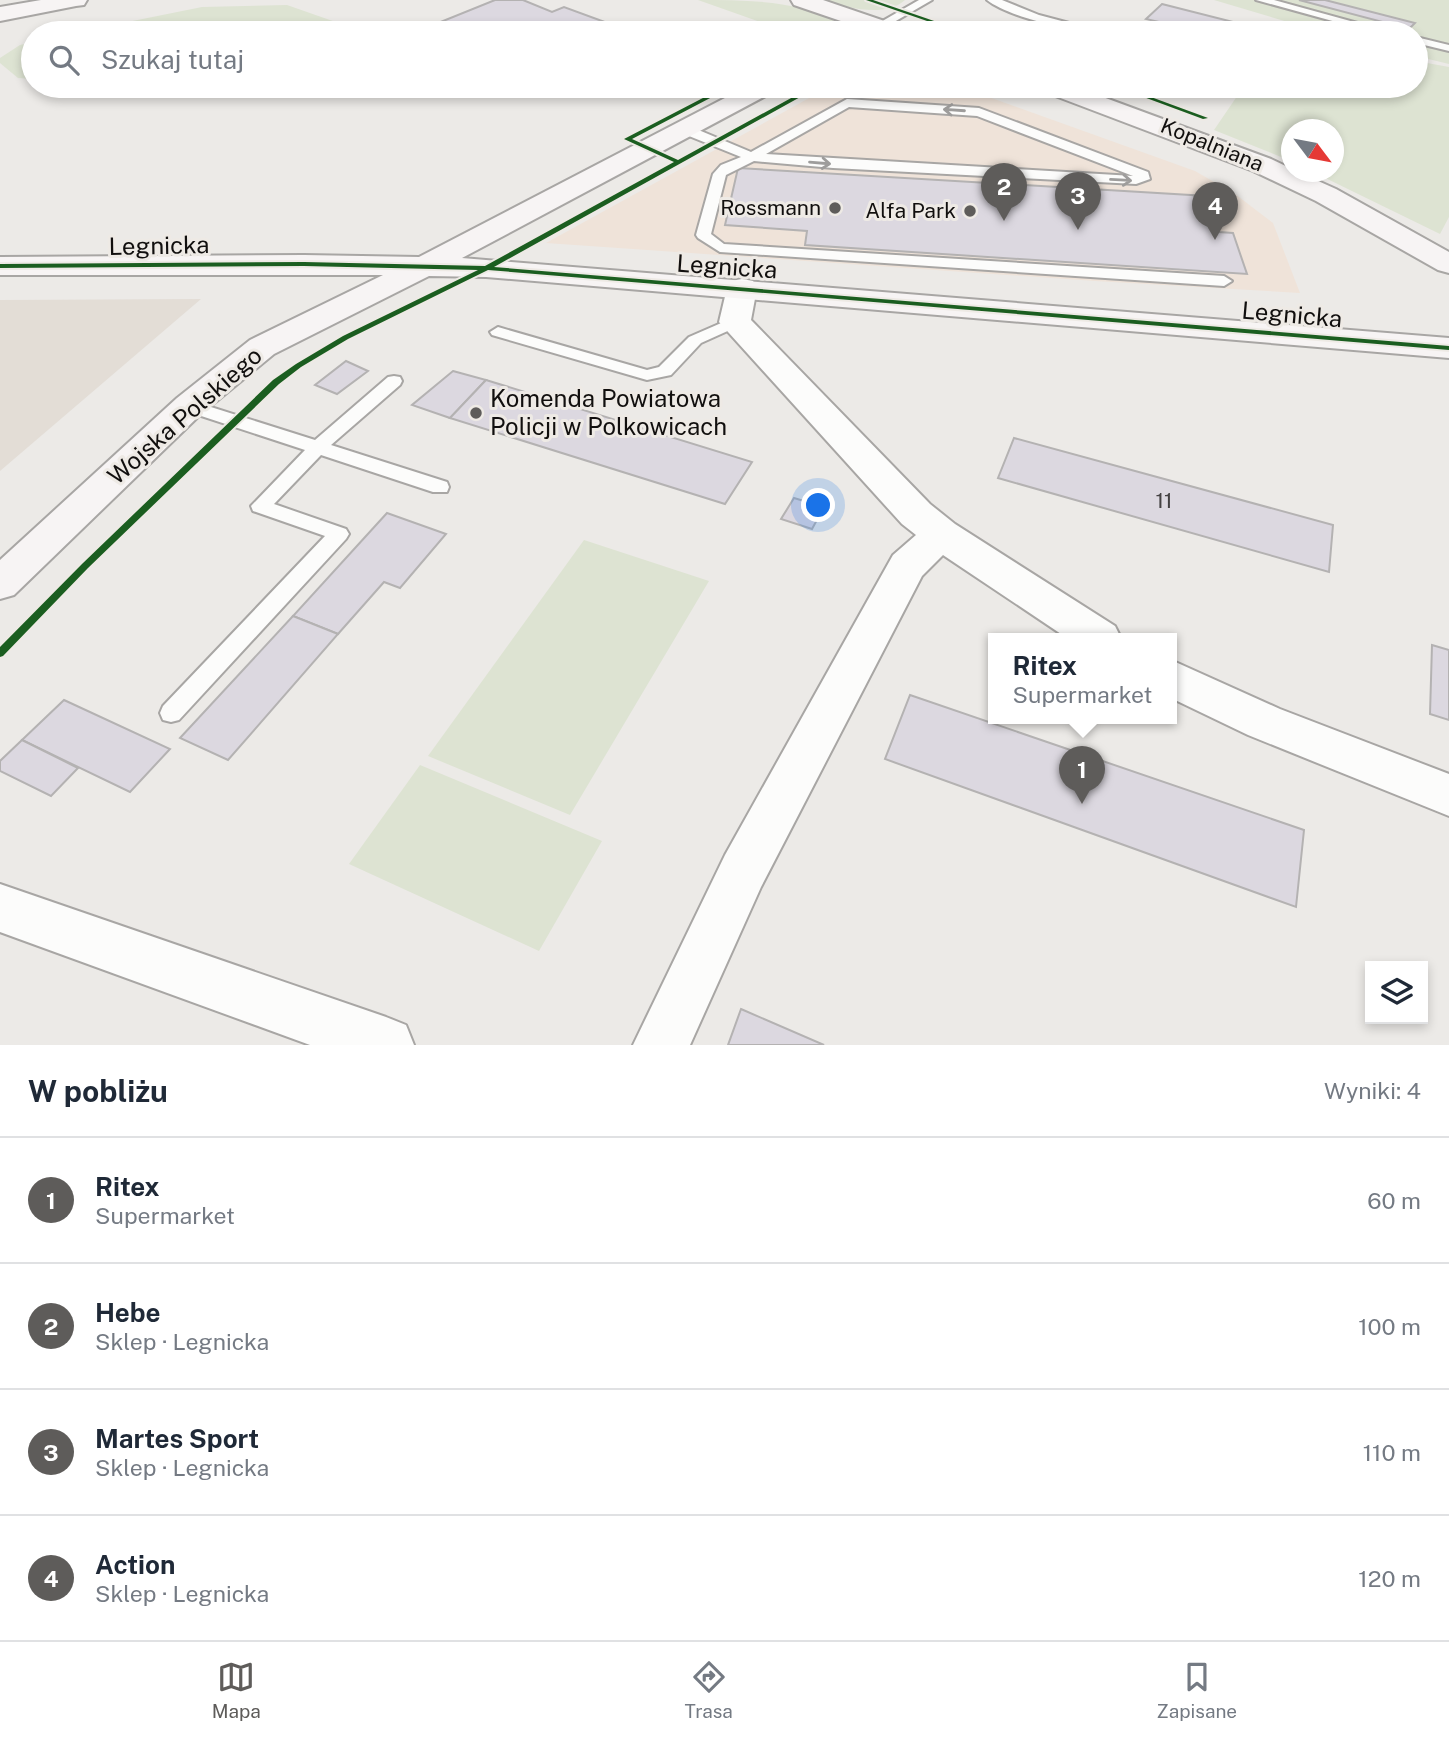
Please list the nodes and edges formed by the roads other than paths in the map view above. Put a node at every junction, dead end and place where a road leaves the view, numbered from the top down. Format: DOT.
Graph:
graph roads {
  1 [pos="76,0"];
  2 [pos="802,0"];
  3 [pos="927,0"];
  4 [pos="992,0"];
  5 [pos="1261,0"];
  6 [pos="0,14"];
  7 [pos="855,21"];
  8 [pos="895,21"];
  9 [pos="1052,21"];
  10 [pos="1342,21"];
  11 [pos="1428,43"];
  12 [pos="1449,48"];
  13 [pos="743,98"];
  14 [pos="1083,98"];
  15 [pos="684,129"];
  16 [pos="752,157"];
  17 [pos="1447,263"];
  18 [pos="304,264"];
  19 [pos="427,265"];
  20 [pos="0,267"];
  21 [pos="1224,281"];
  22 [pos="738,305"];
  23 [pos="320,316"];
  24 [pos="1449,326"];
  25 [pos="498,332"];
  26 [pos="1391,343"];
  27 [pos="1449,348"];
  28 [pos="394,381"];
  29 [pos="189,406"];
  30 [pos="318,447"];
  31 [pos="440,487"];
  32 [pos="941,534"];
  33 [pos="0,584"];
  34 [pos="1092,633"];
  35 [pos="1177,681"];
  36 [pos="171,713"];
  37 [pos="1449,795"];
  38 [pos="0,908"];
  39 [pos="386,1045"];
  40 [pos="661,1045"];
  1 -- 6 [label="street"];
  2 -- 7 [label="street"];
  3 -- 8 [label="lane"];
  4 -- 9 [label="lane"];
  5 -- 10 [label="lane"];
  11 -- 12 [label="lane"];
  13 -- 15 [label="street, Wojska Polskiego"];
  14 -- 17 [label="street, Kopalniana"];
  15 -- 16 [label="lane"];
  15 -- 19 [label="street, Wojska Polskiego"];
  16 -- 16 [label="lane, one-way"];
  16 -- 21 [label="lane"];
  18 -- 19 [label="street, Legnicka"];
  18 -- 20 [label="street, Legnicka"];
  18 -- 23 [label="street"];
  19 -- 22 [label="street, Legnicka"];
  19 -- 23 [label="street, Wojska Polskiego"];
  22 -- 25 [label="lane"];
  22 -- 26 [label="street, Legnicka"];
  22 -- 32 [label="street"];
  23 -- 29 [label="street, Wojska Polskiego"];
  24 -- 26 [label="street"];
  26 -- 27 [label="street, Legnicka"];
  28 -- 30 [label="lane"];
  29 -- 30 [label="lane"];
  29 -- 33 [label="street, Wojska Polskiego"];
  30 -- 31 [label="lane"];
  30 -- 36 [label="lane"];
  32 -- 34 [label="street"];
  32 -- 40 [label="street"];
  35 -- 37 [label="street"];
  38 -- 39 [label="street"];
}
